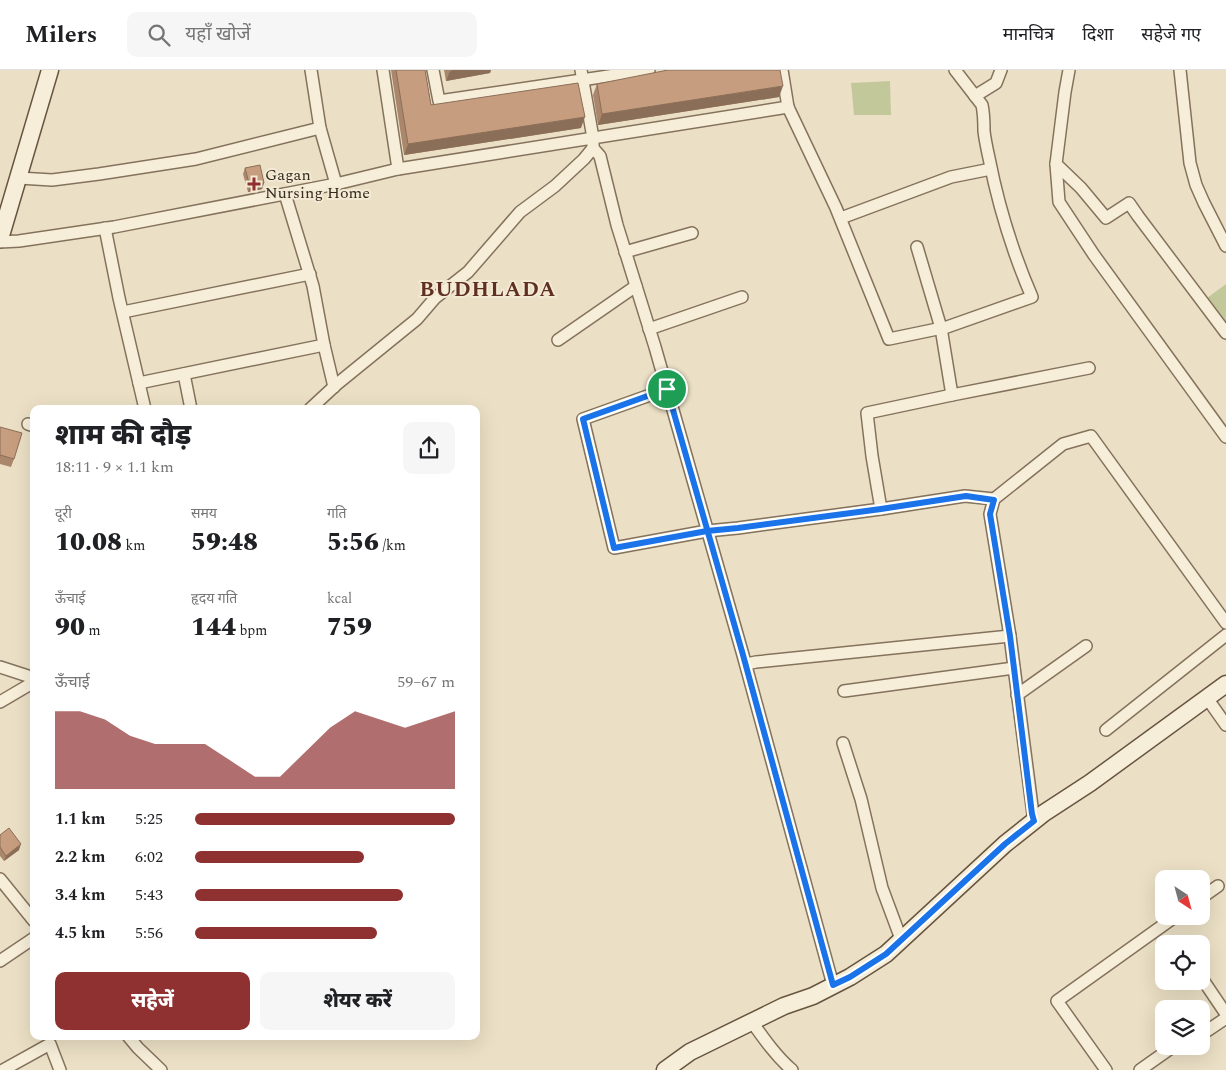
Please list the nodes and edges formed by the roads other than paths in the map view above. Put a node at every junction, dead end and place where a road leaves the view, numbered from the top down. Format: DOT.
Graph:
graph roads {
  1 [pos="50,70"];
  2 [pos="312,70"];
  3 [pos="383,70"];
  4 [pos="433,70"];
  5 [pos="649,70"];
  6 [pos="782,70"];
  7 [pos="955,70"];
  8 [pos="1001,70"];
  9 [pos="1069,70"];
  10 [pos="1180,70"];
  11 [pos="582,75"];
  12 [pos="976,96"];
  13 [pos="788,107"];
  14 [pos="320,128"];
  15 [pos="593,142"];
  16 [pos="1056,164"];
  17 [pos="398,169"];
  18 [pos="991,169"];
  19 [pos="18,178"];
  20 [pos="336,184"];
  21 [pos="285,194"];
  22 [pos="841,218"];
  23 [pos="105,228"];
  24 [pos="692,233"];
  25 [pos="0,240"];
  26 [pos="1226,246"];
  27 [pos="917,247"];
  28 [pos="625,252"];
  29 [pos="310,274"];
  30 [pos="636,286"];
  31 [pos="742,296"];
  32 [pos="123,312"];
  33 [pos="941,328"];
  34 [pos="649,329"];
  35 [pos="1226,333"];
  36 [pos="558,340"];
  37 [pos="324,346"];
  38 [pos="1089,368"];
  39 [pos="184,374"];
  40 [pos="139,383"];
  41 [pos="334,387"];
  42 [pos="667,389"];
  43 [pos="952,395"];
  44 [pos="144,405"];
  45 [pos="190,405"];
  46 [pos="314,405"];
  47 [pos="1226,437"];
  48 [pos="994,500"];
  49 [pos="881,509"];
  50 [pos="707,531"];
  51 [pos="1226,623"];
  52 [pos="1226,635"];
  53 [pos="1010,636"];
  54 [pos="1086,646"];
  55 [pos="746,664"];
  56 [pos="0,667"];
  57 [pos="1014,668"];
  58 [pos="30,677"];
  59 [pos="30,684"];
  60 [pos="1226,684"];
  61 [pos="844,691"];
  62 [pos="1017,695"];
  63 [pos="1208,698"];
  64 [pos="0,702"];
  65 [pos="1226,725"];
  66 [pos="1106,730"];
  67 [pos="843,744"];
  68 [pos="1034,821"];
  69 [pos="0,879"];
  70 [pos="1218,886"];
  71 [pos="1210,892"];
  72 [pos="30,916"];
  73 [pos="1163,925"];
  74 [pos="901,939"];
  75 [pos="30,941"];
  76 [pos="0,961"];
  77 [pos="833,985"];
  78 [pos="1210,990"];
  79 [pos="1226,1014"];
  80 [pos="1226,1018"];
  81 [pos="752,1022"];
  82 [pos="1210,1029"];
  83 [pos="131,1040"];
  84 [pos="1161,1055"];
  85 [pos="3,1070"];
  86 [pos="60,1070"];
  87 [pos="161,1070"];
  88 [pos="665,1070"];
  89 [pos="792,1070"];
  90 [pos="1106,1070"];
  91 [pos="1140,1070"];
  1 -- 19 [label="street"];
  2 -- 14 [label="street"];
  3 -- 17 [label="street"];
  4 -- 11 [label="street"];
  5 -- 11 [label="street"];
  6 -- 13 [label="street"];
  7 -- 12 [label="street"];
  8 -- 12 [label="street"];
  9 -- 16 [label="street"];
  10 -- 26 [label="street"];
  11 -- 15 [label="street"];
  12 -- 18 [label="street"];
  13 -- 15 [label="street"];
  13 -- 22 [label="street"];
  14 -- 19 [label="street"];
  14 -- 20 [label="street"];
  15 -- 17 [label="street"];
  15 -- 28 [label="street"];
  15 -- 41 [label="street"];
  16 -- 35 [label="street"];
  16 -- 47 [label="street"];
  17 -- 20 [label="street"];
  18 -- 22 [label="street"];
  18 -- 33 [label="street"];
  19 -- 25 [label="street"];
  20 -- 21 [label="street"];
  21 -- 23 [label="street"];
  21 -- 29 [label="street"];
  22 -- 33 [label="street"];
  23 -- 25 [label="street"];
  23 -- 32 [label="street"];
  24 -- 28 [label="street"];
  27 -- 33 [label="street"];
  28 -- 30 [label="street"];
  29 -- 32 [label="street"];
  29 -- 37 [label="street"];
  30 -- 34 [label="street"];
  30 -- 36 [label="street"];
  31 -- 34 [label="street"];
  32 -- 40 [label="street"];
  33 -- 43 [label="street"];
  34 -- 42 [label="street"];
  37 -- 39 [label="street"];
  37 -- 41 [label="street"];
  38 -- 43 [label="street"];
  39 -- 40 [label="street"];
  39 -- 45 [label="street"];
  40 -- 44 [label="street"];
  41 -- 46 [label="street"];
  42 -- 50 [label="street"];
  42 -- 50 [label="street"];
  43 -- 49 [label="street"];
  48 -- 49 [label="street"];
  48 -- 51 [label="street"];
  48 -- 53 [label="street"];
  49 -- 50 [label="street"];
  50 -- 55 [label="street"];
  52 -- 66 [label="street"];
  53 -- 55 [label="street"];
  53 -- 57 [label="street"];
  54 -- 62 [label="street"];
  55 -- 77 [label="street"];
  56 -- 58 [label="street"];
  57 -- 61 [label="street"];
  57 -- 62 [label="street"];
  59 -- 64 [label="street"];
  60 -- 63 [label="street"];
  62 -- 68 [label="street"];
  63 -- 65 [label="street"];
  63 -- 68 [label="street"];
  67 -- 74 [label="street"];
  68 -- 74 [label="street"];
  69 -- 72 [label="street"];
  70 -- 71 [label="street"];
  73 -- 90 [label="street"];
  74 -- 77 [label="street"];
  75 -- 76 [label="street"];
  77 -- 81 [label="street"];
  78 -- 79 [label="street"];
  80 -- 82 [label="street"];
  81 -- 88 [label="street"];
  81 -- 89 [label="street"];
  83 -- 87 [label="street"];
  84 -- 91 [label="street"];
  85 -- 86 [label="street"];
}
